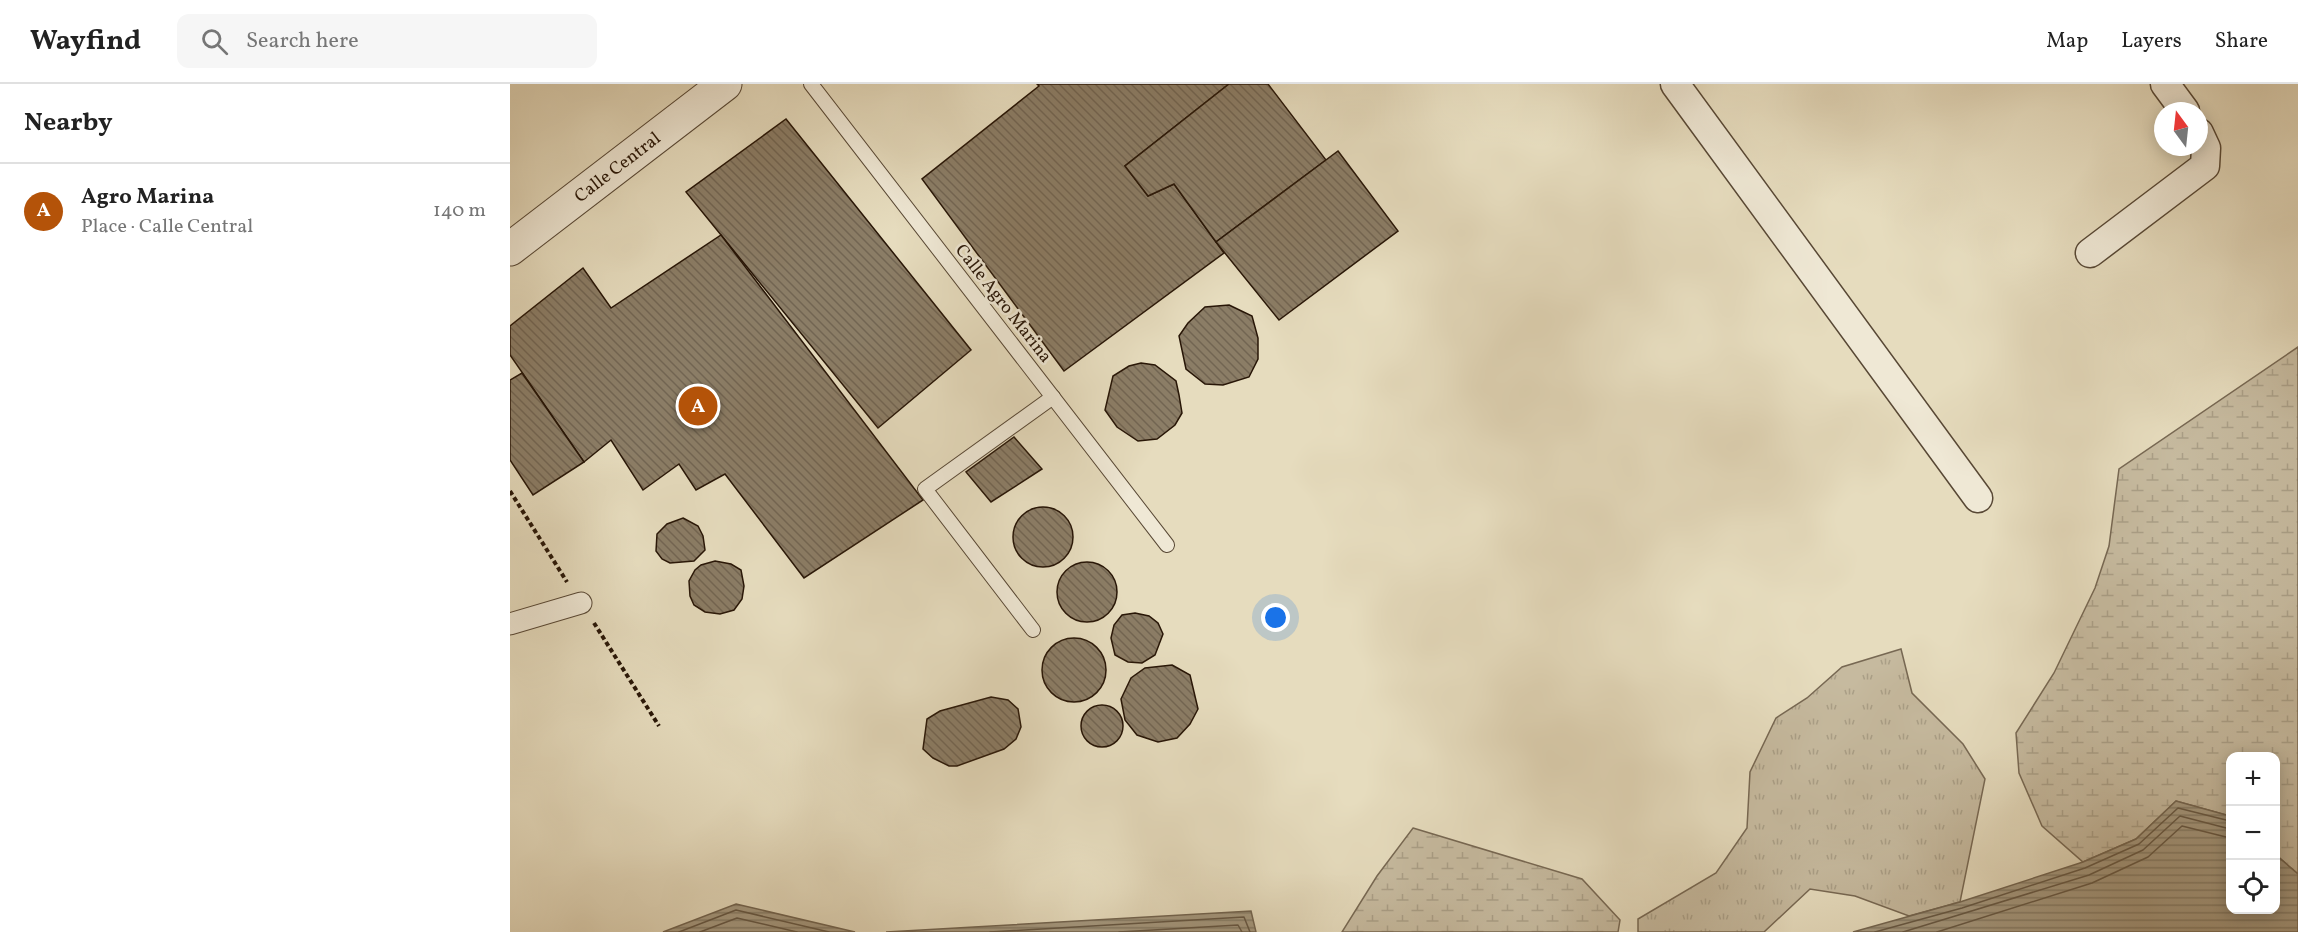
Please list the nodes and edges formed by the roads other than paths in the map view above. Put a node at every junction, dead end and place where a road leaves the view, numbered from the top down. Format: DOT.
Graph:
graph roads {
  1 [pos="725,84"];
  2 [pos="812,84"];
  3 [pos="1675,84"];
  4 [pos="2165,84"];
  5 [pos="2178,102"];
  6 [pos="2206,156"];
  7 [pos="510,249"];
  8 [pos="2090,254"];
  9 [pos="1053,396"];
  10 [pos="1978,498"];
  11 [pos="1167,545"];
  12 [pos="581,603"];
  13 [pos="510,624"];
  14 [pos="1033,630"];
  1 -- 7 [label="street, Calle Central"];
  2 -- 9 [label="lane, Calle Agro Marina"];
  3 -- 10 [label="street"];
  4 -- 5 [label="street"];
  6 -- 8 [label="street"];
  9 -- 11 [label="lane, Calle Agro Marina"];
  9 -- 14 [label="lane"];
  12 -- 13 [label="street"];
}
